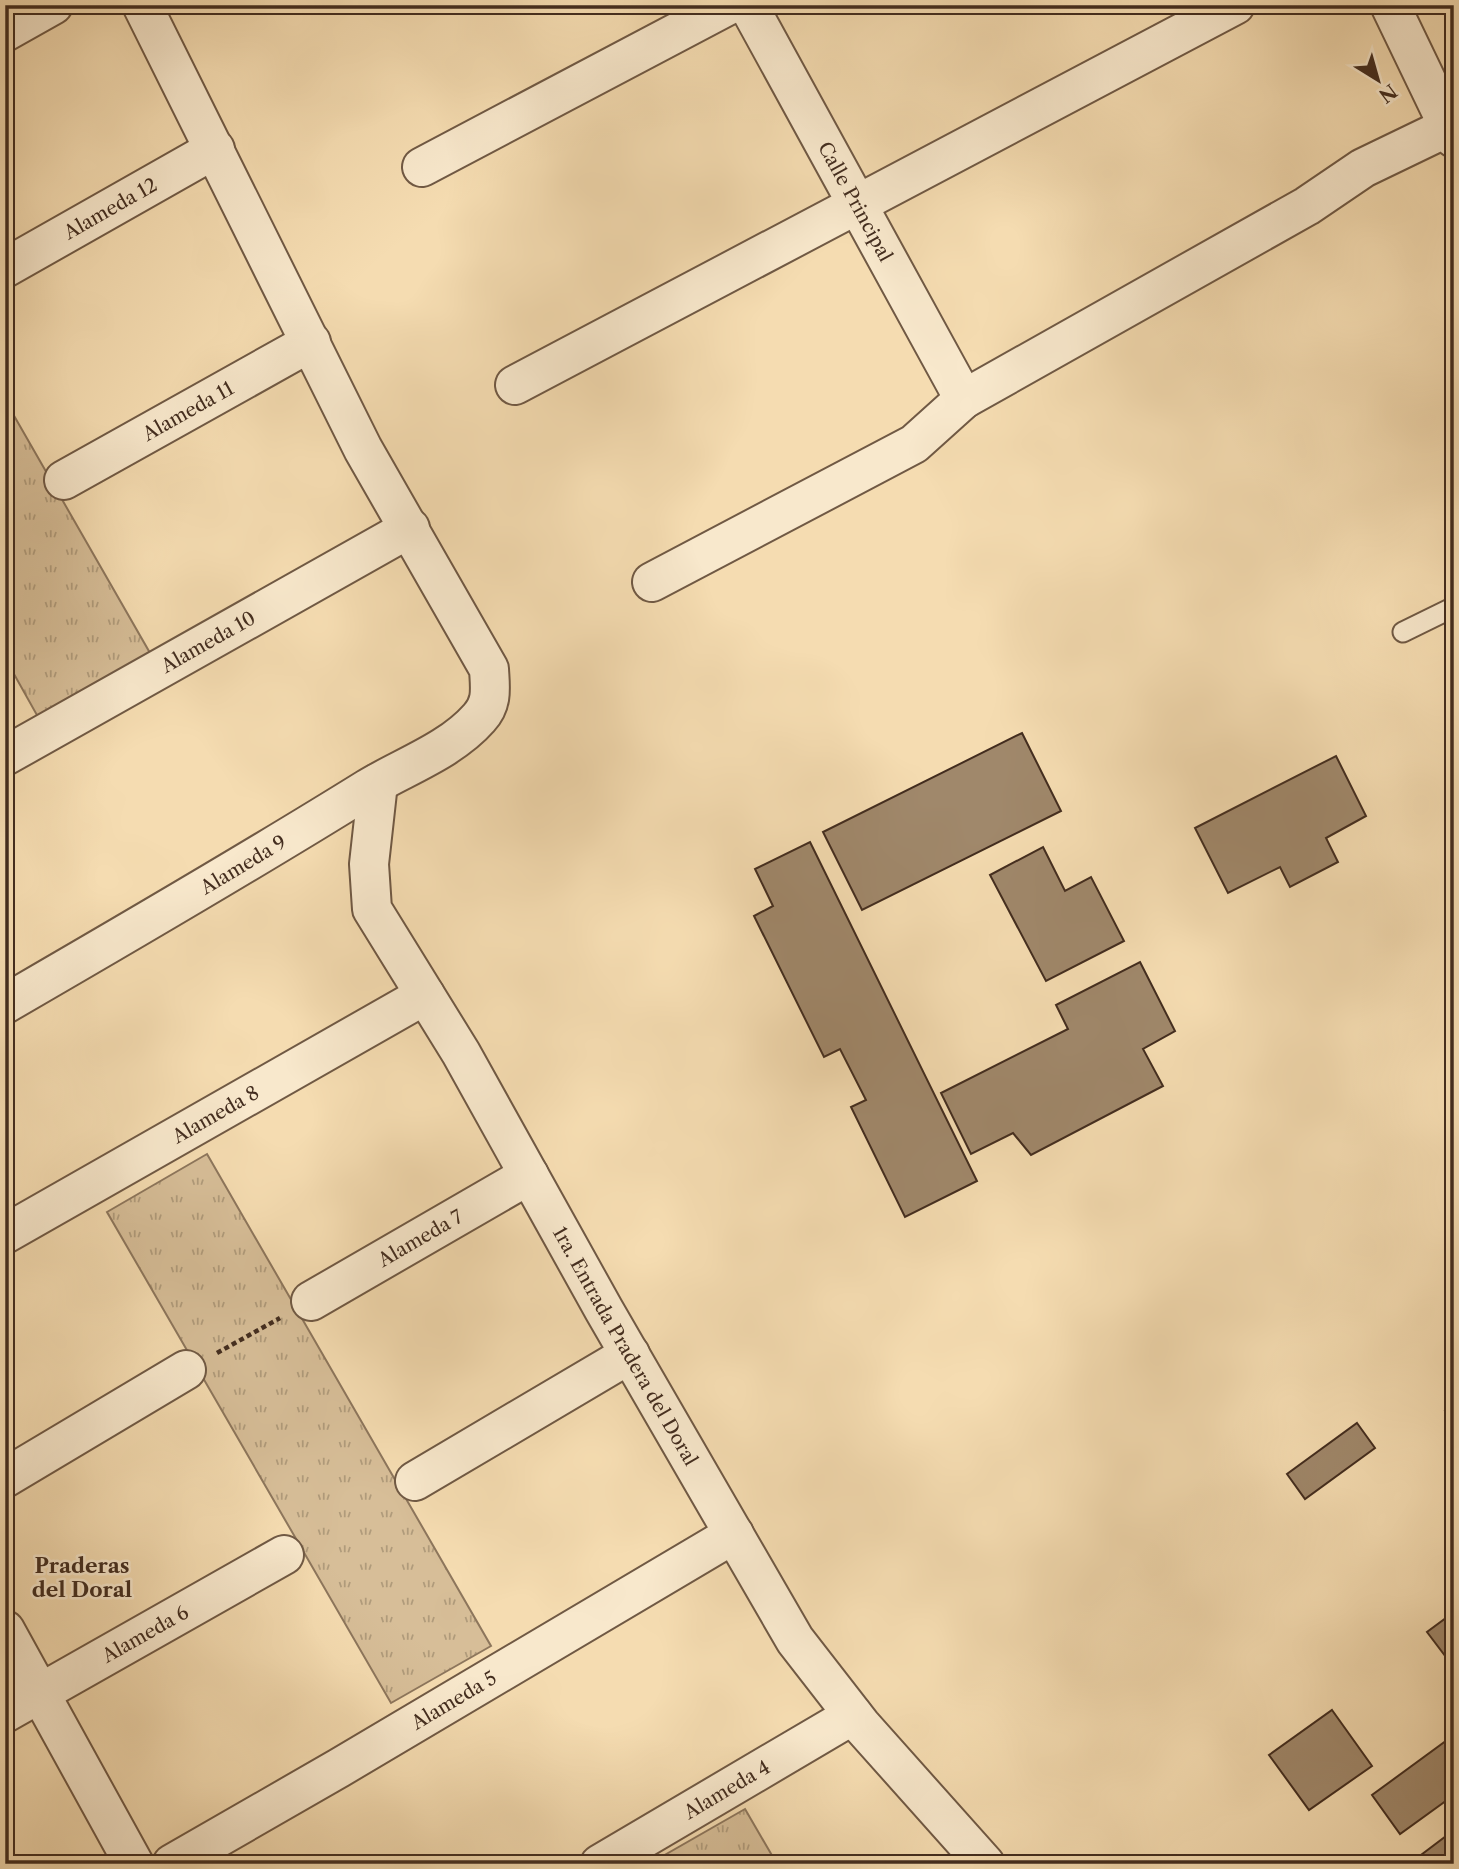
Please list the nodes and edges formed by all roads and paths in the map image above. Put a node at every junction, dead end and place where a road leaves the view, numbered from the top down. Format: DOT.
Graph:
graph roads {
  1 [pos="53,5"];
  2 [pos="142,5"];
  3 [pos="729,5"];
  4 [pos="748,5"];
  5 [pos="1235,5"];
  6 [pos="1390,5"];
  7 [pos="5,32"];
  8 [pos="1451,132"];
  9 [pos="215,149"];
  10 [pos="422,167"];
  11 [pos="856,204"];
  12 [pos="5,268"];
  13 [pos="311,342"];
  14 [pos="515,385"];
  15 [pos="964,399"];
  16 [pos="64,480"];
  17 [pos="410,528"];
  18 [pos="652,582"];
  19 [pos="1454,607"];
  20 [pos="1403,632"];
  21 [pos="5,756"];
  22 [pos="378,783"];
  23 [pos="425,995"];
  24 [pos="5,1004"];
  25 [pos="529,1175"];
  26 [pos="5,1234"];
  27 [pos="311,1301"];
  28 [pos="630,1354"];
  29 [pos="186,1370"];
  30 [pos="5,1478"];
  31 [pos="415,1481"];
  32 [pos="734,1534"];
  33 [pos="284,1555"];
  34 [pos="5,1630"];
  35 [pos="40,1693"];
  36 [pos="5,1713"];
  37 [pos="853,1715"];
  38 [pos="134,1864"];
  39 [pos="172,1864"];
  40 [pos="600,1864"];
  41 [pos="985,1864"];
  1 -- 7 [label="street"];
  2 -- 9 [label="street"];
  3 -- 10 [label="street"];
  4 -- 11 [label="street, Calle Principal"];
  5 -- 11 [label="street"];
  6 -- 8 [label="street"];
  8 -- 15 [label="street"];
  9 -- 12 [label="street, Alameda 12"];
  9 -- 13 [label="street"];
  11 -- 14 [label="street"];
  11 -- 15 [label="street, Calle Principal"];
  13 -- 16 [label="street, Alameda 11"];
  13 -- 17 [label="street"];
  15 -- 18 [label="street"];
  17 -- 21 [label="street, Alameda 10"];
  17 -- 22 [label="street, Alameda 9"];
  19 -- 20 [label="lane"];
  22 -- 23 [label="street, 1ra. Entrada Pradera del Doral"];
  22 -- 24 [label="street, Alameda 9"];
  23 -- 25 [label="street, 1ra. Entrada Pradera del Doral"];
  23 -- 26 [label="street, Alameda 8"];
  25 -- 27 [label="street, Alameda 7"];
  25 -- 28 [label="street, 1ra. Entrada Pradera del Doral"];
  27 -- 29 [label="path"];
  28 -- 31 [label="street"];
  28 -- 32 [label="street, 1ra. Entrada Pradera del Doral"];
  29 -- 30 [label="street"];
  32 -- 37 [label="street, 1ra. Entrada Pradera del Doral"];
  32 -- 39 [label="street, Alameda 5"];
  33 -- 35 [label="street, Alameda 6"];
  34 -- 35 [label="street"];
  35 -- 36 [label="street, Alameda 6"];
  35 -- 38 [label="street"];
  37 -- 40 [label="street, Alameda 4"];
  37 -- 41 [label="street, 1ra. Entrada Pradera del Doral"];
}
